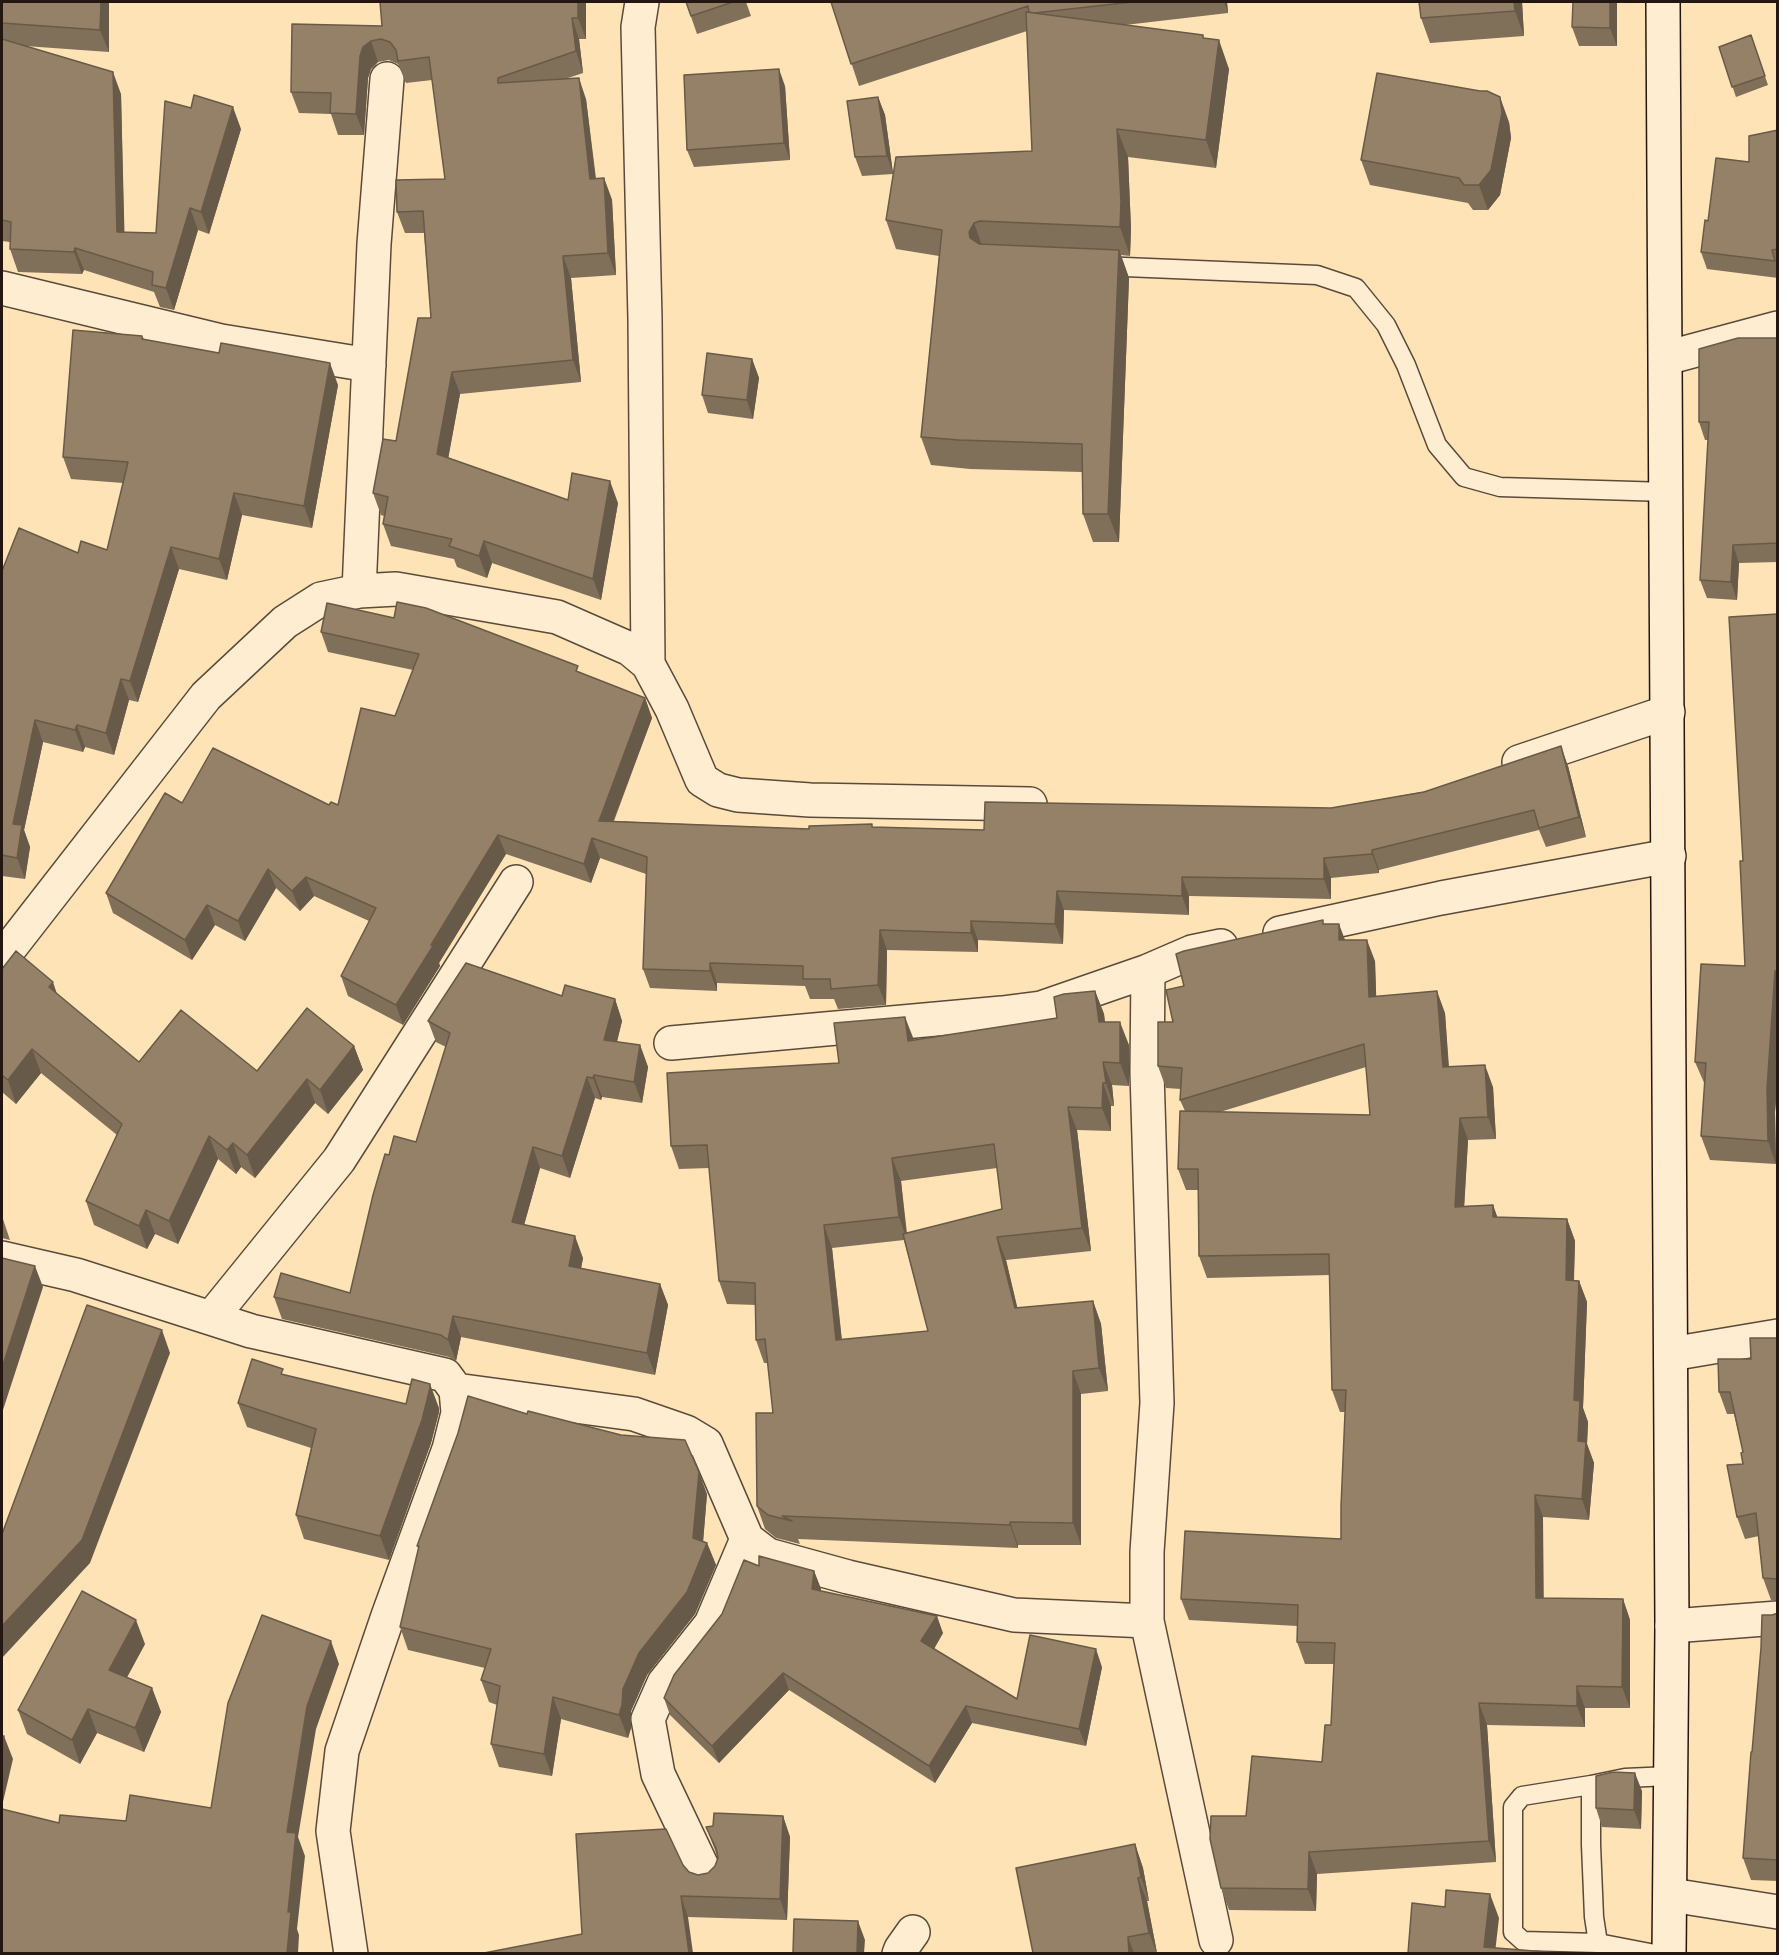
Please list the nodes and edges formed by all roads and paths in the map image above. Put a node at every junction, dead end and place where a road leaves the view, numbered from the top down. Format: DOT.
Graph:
graph roads {
  1 [pos="642,2"];
  2 [pos="1663,2"];
  3 [pos="387,79"];
  4 [pos="1085,265"];
  5 [pos="2,288"];
  6 [pos="1778,328"];
  7 [pos="1666,358"];
  8 [pos="369,365"];
  9 [pos="1667,492"];
  10 [pos="359,591"];
  11 [pos="648,664"];
  12 [pos="1668,712"];
  13 [pos="1492,771"];
  14 [pos="1060,805"];
  15 [pos="1669,856"];
  16 [pos="516,882"];
  17 [pos="2,958"];
  18 [pos="1148,971"];
  19 [pos="671,1043"];
  20 [pos="2,1258"];
  21 [pos="211,1318"];
  22 [pos="1778,1336"];
  23 [pos="1671,1354"];
  24 [pos="456,1390"];
  25 [pos="747,1539"];
  26 [pos="1778,1618"];
  27 [pos="1147,1621"];
  28 [pos="1672,1626"];
  29 [pos="1670,1776"];
  30 [pos="1591,1785"];
  31 [pos="707,1877"];
  32 [pos="1671,1894"];
  33 [pos="1778,1912"];
  34 [pos="1216,1940"];
  35 [pos="1598,1943"];
  36 [pos="351,1953"];
  37 [pos="1655,1953"];
  38 [pos="1670,1953"];
  1 -- 11 [label="street"];
  2 -- 7 [label="street"];
  3 -- 8 [label="street"];
  4 -- 9 [label="lane"];
  5 -- 8 [label="street"];
  6 -- 7 [label="street"];
  7 -- 9 [label="street"];
  8 -- 10 [label="street"];
  9 -- 12 [label="street"];
  10 -- 11 [label="street"];
  10 -- 17 [label="street"];
  11 -- 14 [label="street"];
  12 -- 13 [label="street"];
  12 -- 15 [label="street"];
  15 -- 18 [label="street"];
  15 -- 23 [label="street"];
  16 -- 21 [label="street"];
  18 -- 19 [label="street"];
  18 -- 27 [label="street"];
  20 -- 21 [label="street"];
  21 -- 24 [label="street"];
  22 -- 23 [label="street"];
  23 -- 28 [label="street"];
  24 -- 25 [label="street"];
  24 -- 36 [label="street"];
  25 -- 27 [label="street"];
  25 -- 31 [label="street"];
  26 -- 28 [label="street"];
  27 -- 34 [label="street"];
  28 -- 29 [label="street"];
  29 -- 30 [label="lane"];
  29 -- 32 [label="street"];
  30 -- 35 [label="lane"];
  30 -- 35 [label="lane"];
  32 -- 33 [label="street"];
  32 -- 38 [label="street"];
  35 -- 37 [label="lane"];
}
